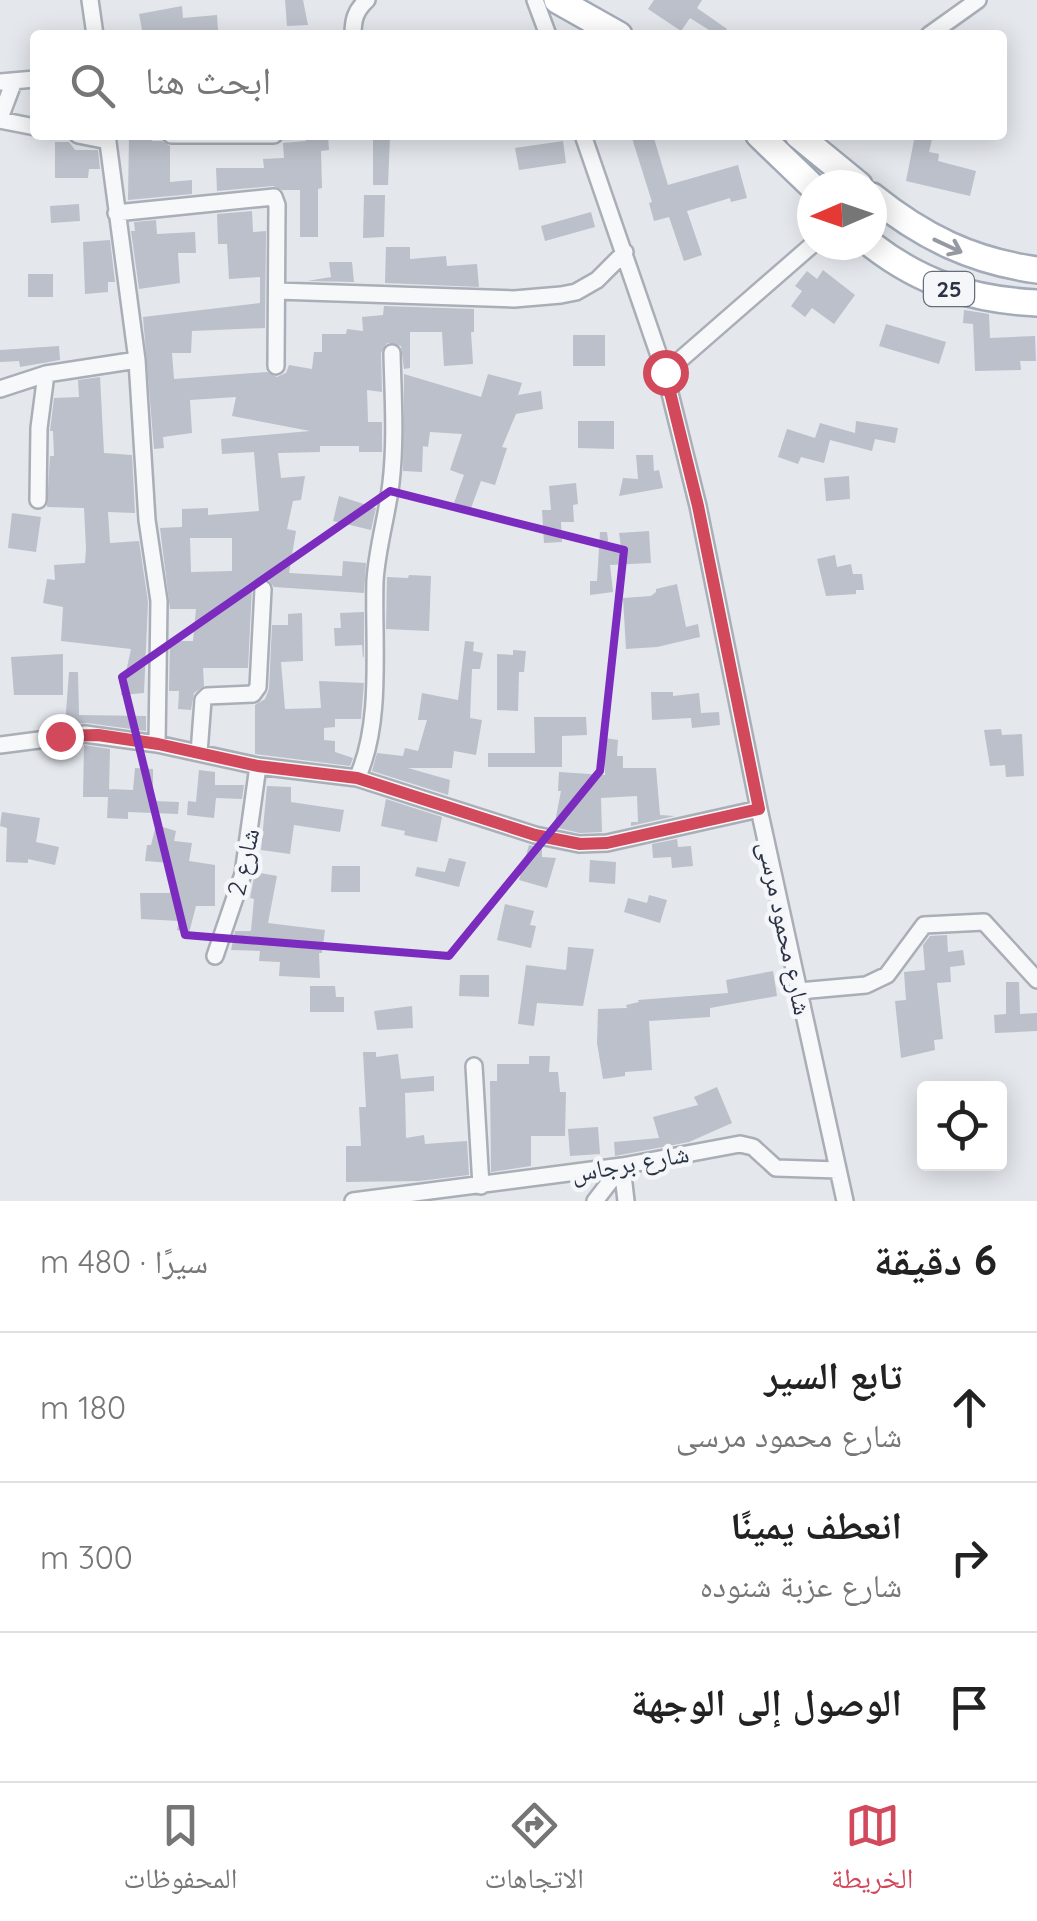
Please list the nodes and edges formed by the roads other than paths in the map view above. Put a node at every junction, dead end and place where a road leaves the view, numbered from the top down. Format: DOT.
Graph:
graph roads {
  1 [pos="90,0"];
  2 [pos="366,0"];
  3 [pos="536,0"];
  4 [pos="557,0"];
  5 [pos="978,0"];
  6 [pos="94,30"];
  7 [pos="353,30"];
  8 [pos="546,30"];
  9 [pos="610,30"];
  10 [pos="936,30"];
  11 [pos="7,82"];
  12 [pos="0,119"];
  13 [pos="30,126"];
  14 [pos="108,140"];
  15 [pos="586,140"];
  16 [pos="763,140"];
  17 [pos="804,140"];
  18 [pos="841,170"];
  19 [pos="797,172"];
  20 [pos="887,208"];
  21 [pos="116,213"];
  22 [pos="625,252"];
  23 [pos="887,256"];
  24 [pos="797,257"];
  25 [pos="1037,270"];
  26 [pos="278,291"];
  27 [pos="1037,303"];
  28 [pos="392,353"];
  29 [pos="137,360"];
  30 [pos="276,366"];
  31 [pos="665,372"];
  32 [pos="46,374"];
  33 [pos="0,390"];
  34 [pos="38,500"];
  35 [pos="263,589"];
  36 [pos="158,744"];
  37 [pos="0,745"];
  38 [pos="199,753"];
  39 [pos="258,766"];
  40 [pos="357,778"];
  41 [pos="759,809"];
  42 [pos="215,956"];
  43 [pos="1037,980"];
  44 [pos="799,991"];
  45 [pos="474,1066"];
  46 [pos="622,1166"];
  47 [pos="838,1170"];
  48 [pos="480,1186"];
  49 [pos="354,1201"];
  50 [pos="595,1201"];
  51 [pos="626,1201"];
  52 [pos="845,1201"];
  1 -- 6 [label="street"];
  2 -- 7 [label="street"];
  3 -- 8 [label="street"];
  4 -- 9 [label="main road"];
  5 -- 10 [label="street"];
  11 -- 12 [label="street"];
  12 -- 13 [label="street"];
  14 -- 21 [label="street"];
  15 -- 22 [label="street, شارع محمود مرسى"];
  16 -- 19 [label="main road"];
  17 -- 18 [label="main road"];
  20 -- 25 [label="main road, one-way"];
  21 -- 26 [label="street"];
  21 -- 29 [label="street"];
  22 -- 26 [label="street"];
  22 -- 31 [label="street, شارع محمود مرسى"];
  23 -- 27 [label="main road, 25"];
  24 -- 31 [label="street"];
  26 -- 30 [label="street"];
  28 -- 40 [label="street"];
  29 -- 32 [label="street"];
  29 -- 36 [label="street"];
  31 -- 41 [label="street, شارع محمود مرسى"];
  32 -- 33 [label="street"];
  32 -- 34 [label="street"];
  35 -- 38 [label="street"];
  36 -- 37 [label="street"];
  36 -- 38 [label="street"];
  38 -- 39 [label="street"];
  39 -- 40 [label="street"];
  39 -- 42 [label="street, شارع 2"];
  40 -- 41 [label="street"];
  41 -- 44 [label="street, شارع محمود مرسى"];
  43 -- 44 [label="street"];
  44 -- 47 [label="street, شارع محمود مرسى"];
  45 -- 48 [label="street"];
  46 -- 47 [label="street, شارع برجاس"];
  46 -- 48 [label="street, شارع برجاس"];
  46 -- 50 [label="street"];
  46 -- 51 [label="street"];
  47 -- 52 [label="street, شارع محمود مرسى"];
  48 -- 49 [label="street, شارع برجاس"];
}
